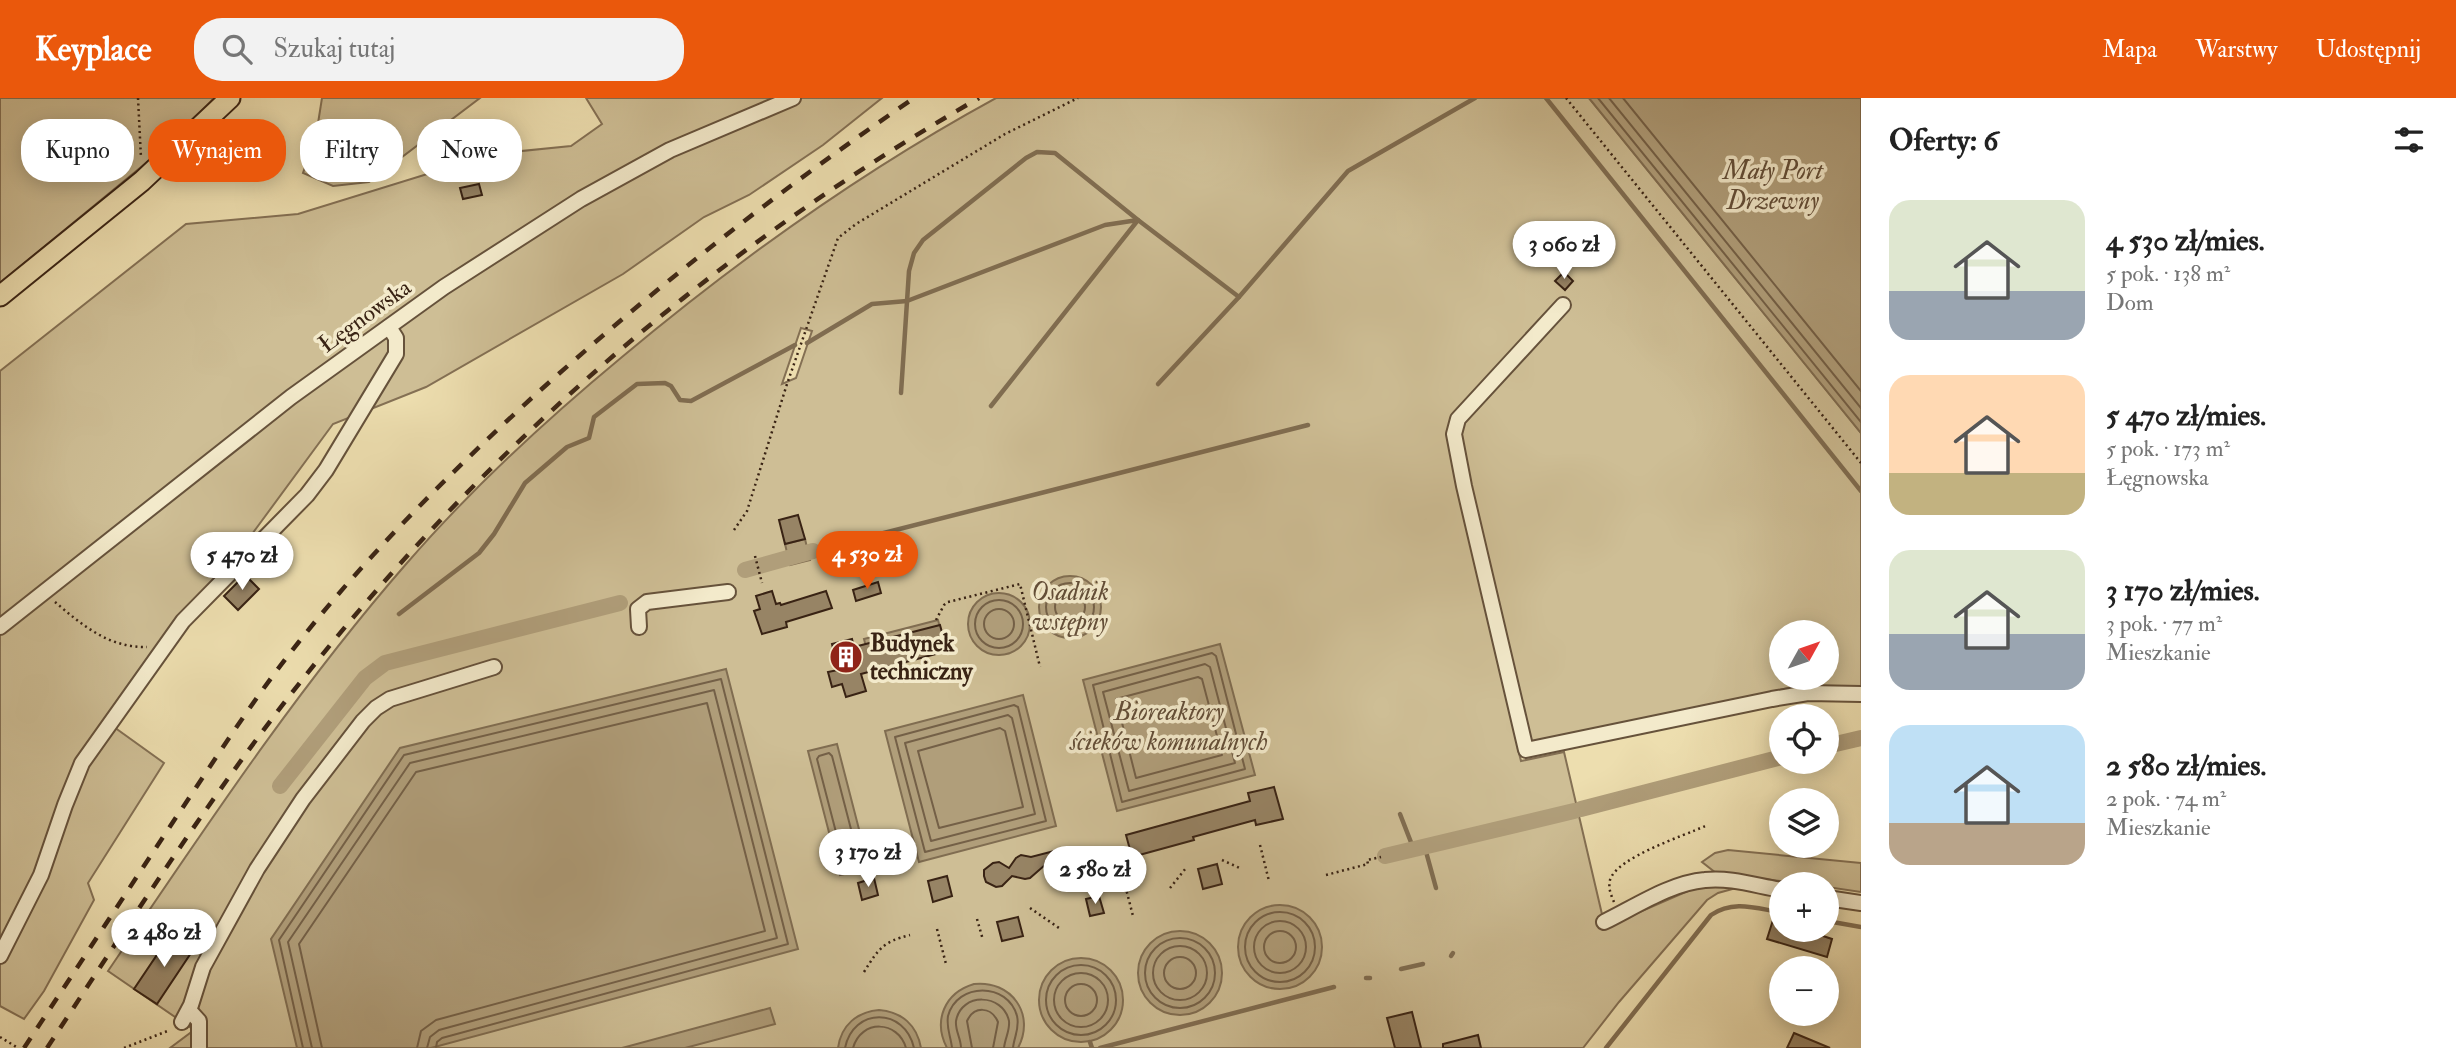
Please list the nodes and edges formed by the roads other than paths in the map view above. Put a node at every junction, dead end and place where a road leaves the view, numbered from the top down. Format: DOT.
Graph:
graph roads {
  1 [pos="230,98"];
  2 [pos="793,98"];
  3 [pos="0,296"];
  4 [pos="1563,304"];
  5 [pos="389,327"];
  6 [pos="728,592"];
  7 [pos="0,627"];
  8 [pos="639,628"];
  9 [pos="494,667"];
  10 [pos="1861,694"];
  11 [pos="1769,888"];
  12 [pos="1839,900"];
  13 [pos="1861,903"];
  14 [pos="1604,922"];
  15 [pos="0,956"];
  16 [pos="199,1048"];
  1 -- 3 [label="main road"];
  2 -- 5 [label="street, Łęgnowska"];
  4 -- 10 [label="street"];
  5 -- 7 [label="street, Łęgnowska"];
  5 -- 15 [label="street"];
  6 -- 8 [label="street"];
  9 -- 16 [label="street"];
  11 -- 14 [label="street"];
  12 -- 13 [label="street"];
}
